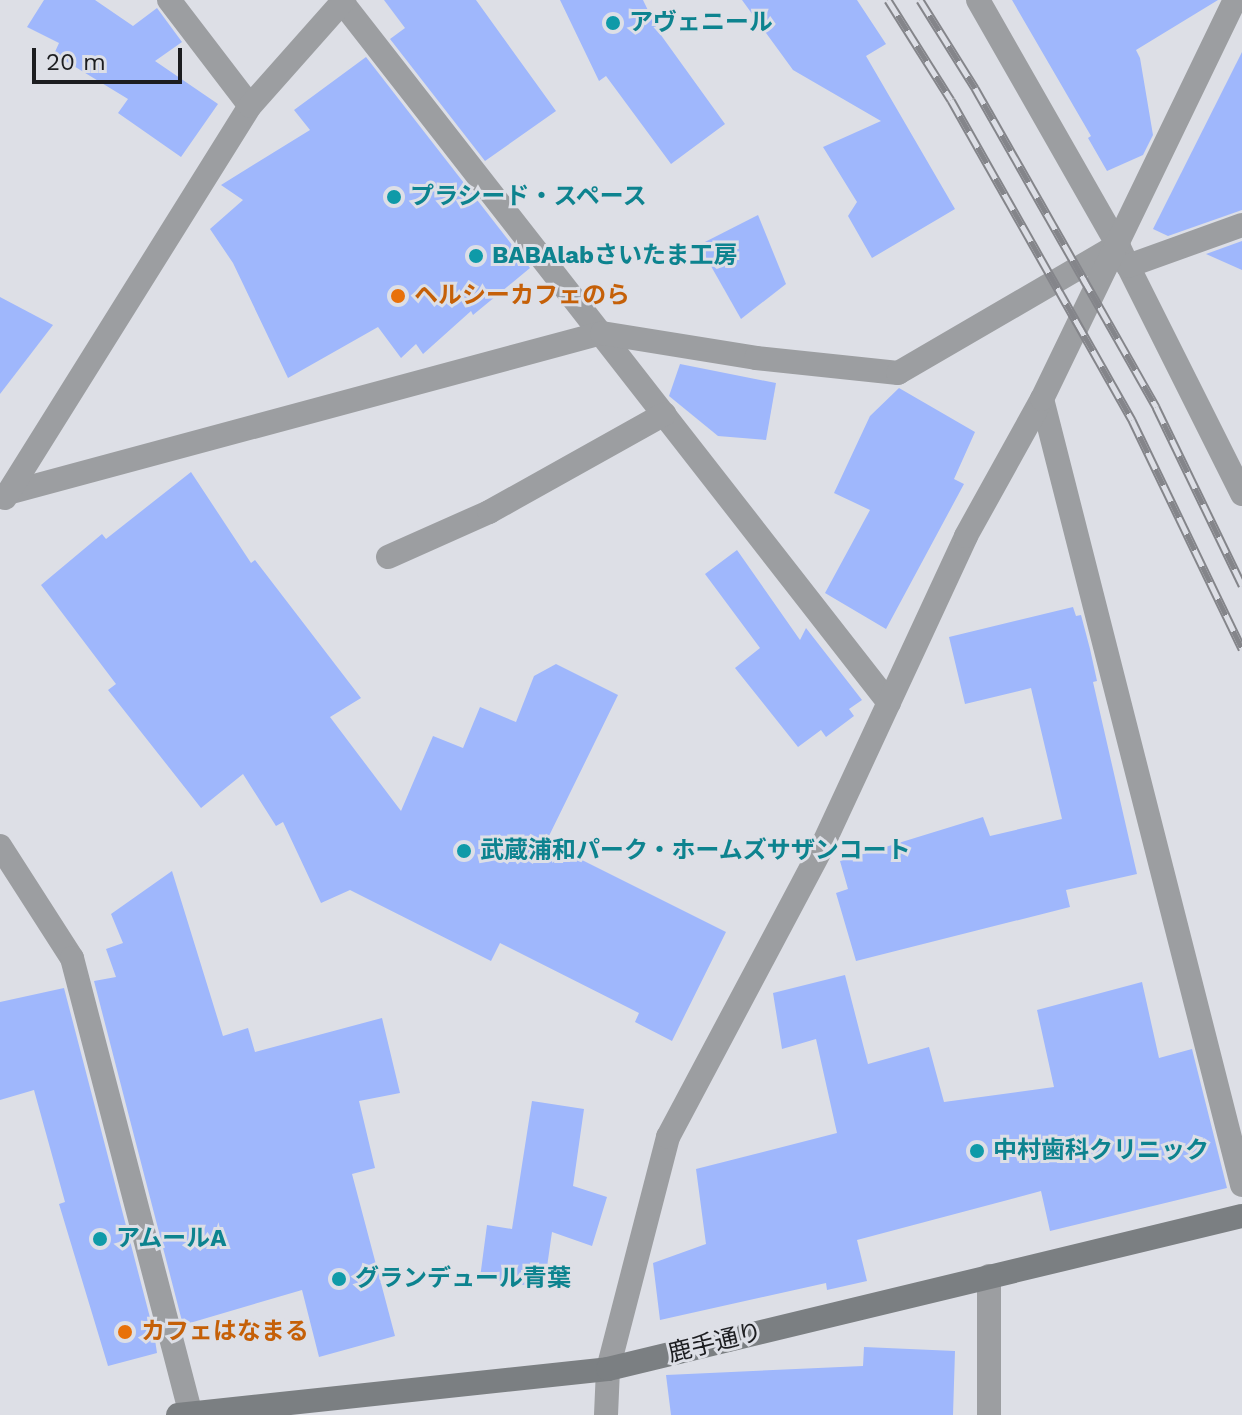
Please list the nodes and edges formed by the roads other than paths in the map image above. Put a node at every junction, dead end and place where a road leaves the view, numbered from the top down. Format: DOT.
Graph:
graph roads {
  1 [pos="169,0"];
  2 [pos="978,0"];
  3 [pos="1235,0"];
  4 [pos="343,1"];
  5 [pos="250,106"];
  6 [pos="1242,225"];
  7 [pos="1123,256"];
  8 [pos="602,333"];
  9 [pos="1042,399"];
  10 [pos="664,414"];
  11 [pos="1242,494"];
  12 [pos="4,500"];
  13 [pos="388,557"];
  14 [pos="889,703"];
  15 [pos="0,846"];
  16 [pos="1242,1185"];
  17 [pos="1242,1216"];
  18 [pos="989,1276"];
  19 [pos="608,1369"];
  20 [pos="191,1414"];
  21 [pos="178,1415"];
  22 [pos="606,1415"];
  23 [pos="989,1415"];
  1 -- 5 [label="street"];
  2 -- 7 [label="street"];
  3 -- 7 [label="street"];
  4 -- 5 [label="street"];
  4 -- 8 [label="street"];
  5 -- 12 [label="street"];
  6 -- 7 [label="street"];
  7 -- 8 [label="street"];
  7 -- 9 [label="street"];
  7 -- 11 [label="street"];
  8 -- 10 [label="street"];
  8 -- 12 [label="street"];
  9 -- 14 [label="street"];
  9 -- 16 [label="street"];
  10 -- 13 [label="street"];
  10 -- 14 [label="street"];
  14 -- 19 [label="street"];
  15 -- 20 [label="street"];
  17 -- 18 [label="street, 鹿手通り"];
  18 -- 19 [label="street, 鹿手通り"];
  18 -- 23 [label="street"];
  19 -- 20 [label="street, 鹿手通り"];
  19 -- 22 [label="street"];
  20 -- 21 [label="street, 鹿手通り"];
}
